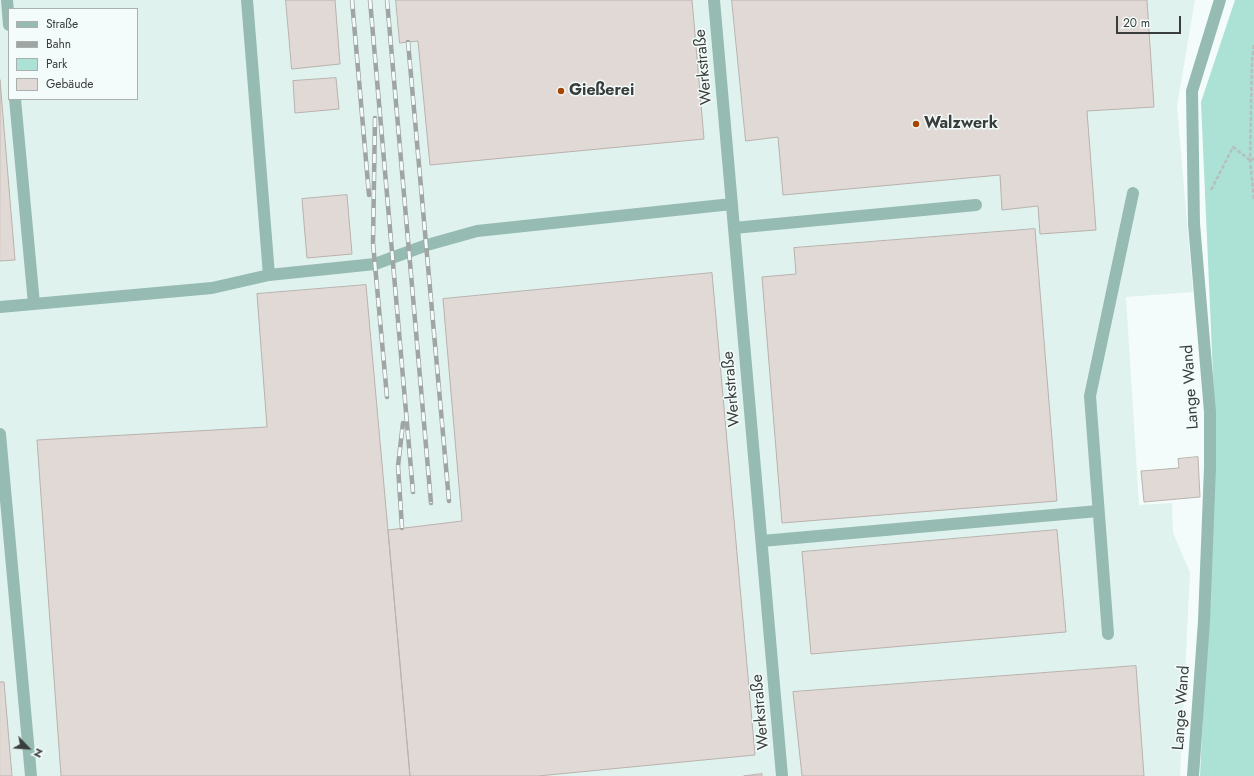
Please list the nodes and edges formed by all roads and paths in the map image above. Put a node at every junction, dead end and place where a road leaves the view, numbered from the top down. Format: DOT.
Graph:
graph roads {
  1 [pos="7,0"];
  2 [pos="247,0"];
  3 [pos="714,0"];
  4 [pos="1220,0"];
  5 [pos="8,12"];
  6 [pos="1254,45"];
  7 [pos="15,100"];
  8 [pos="1254,159"];
  9 [pos="1250,160"];
  10 [pos="1133,193"];
  11 [pos="1208,196"];
  12 [pos="1254,199"];
  13 [pos="732,204"];
  14 [pos="976,205"];
  15 [pos="734,228"];
  16 [pos="269,275"];
  17 [pos="34,304"];
  18 [pos="0,306"];
  19 [pos="0,434"];
  20 [pos="1098,511"];
  21 [pos="762,541"];
  22 [pos="1108,634"];
  23 [pos="31,776"];
  24 [pos="782,776"];
  25 [pos="1193,776"];
  1 -- 5 [label="street"];
  2 -- 16 [label="street"];
  3 -- 13 [label="street, Werkstraße"];
  4 -- 25 [label="street, Lange Wand"];
  6 -- 9 [label="path"];
  7 -- 17 [label="street"];
  8 -- 9 [label="path"];
  9 -- 11 [label="path"];
  9 -- 12 [label="path"];
  10 -- 20 [label="street"];
  13 -- 15 [label="street, Werkstraße"];
  13 -- 16 [label="street"];
  14 -- 15 [label="street"];
  15 -- 21 [label="street, Werkstraße"];
  16 -- 17 [label="street"];
  17 -- 18 [label="street"];
  19 -- 23 [label="street"];
  20 -- 21 [label="street"];
  20 -- 22 [label="street"];
  21 -- 24 [label="street, Werkstraße"];
}
